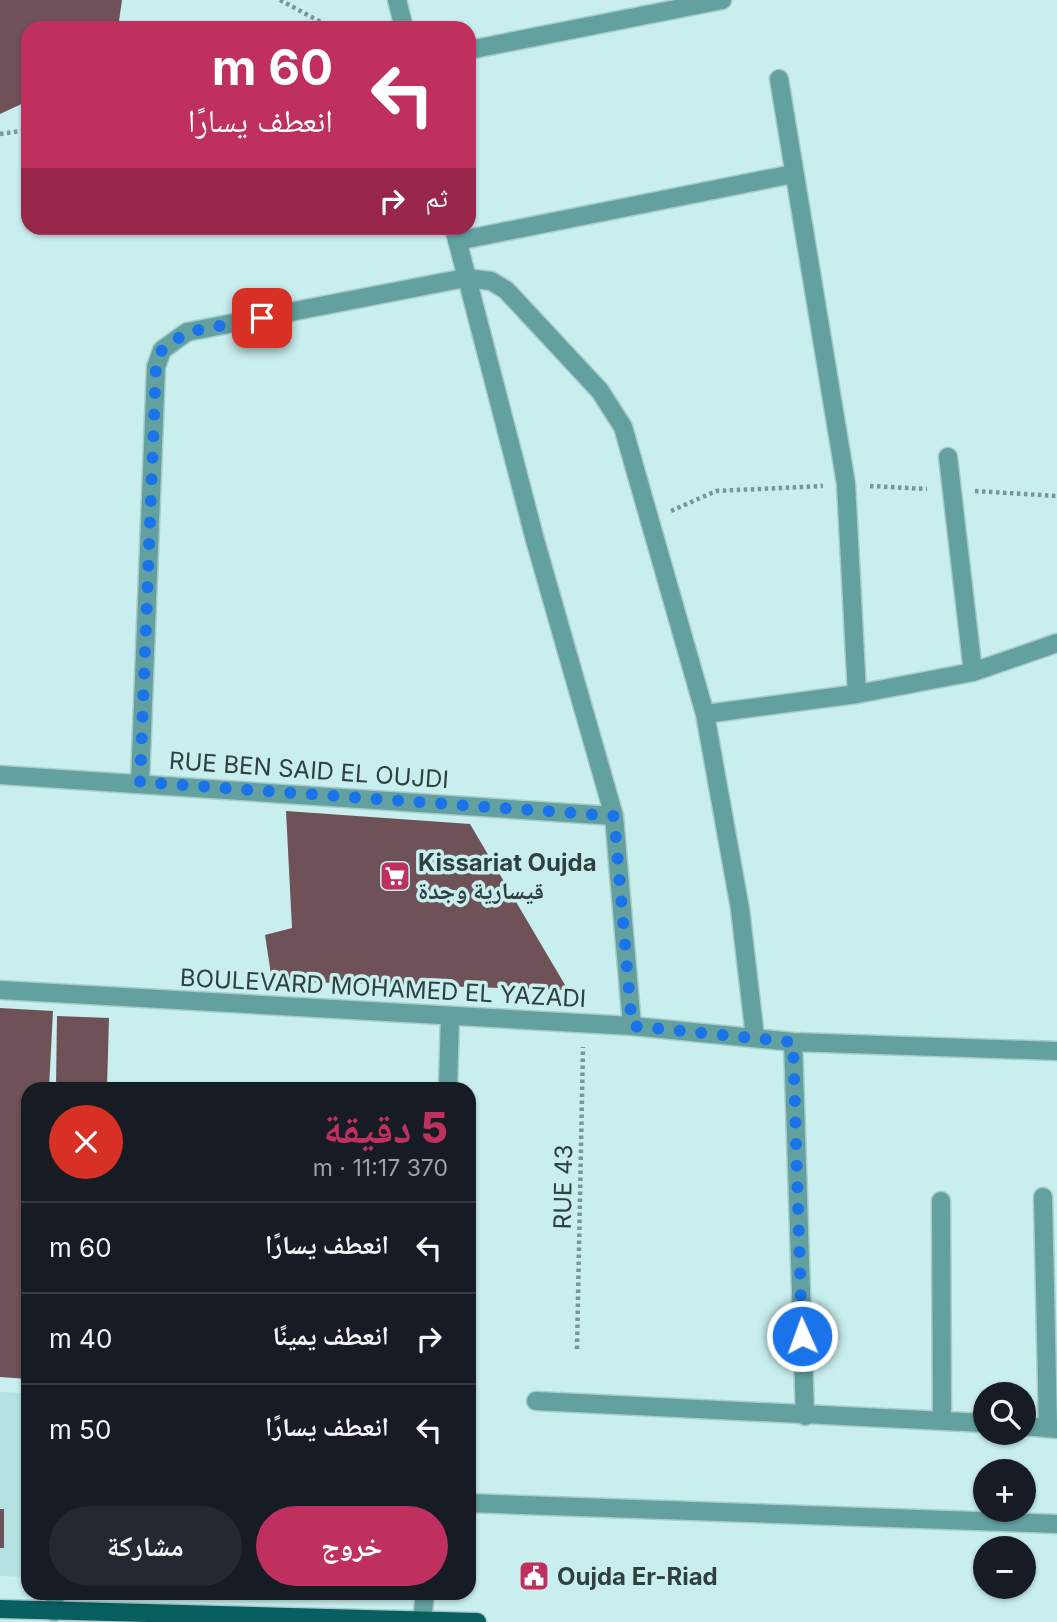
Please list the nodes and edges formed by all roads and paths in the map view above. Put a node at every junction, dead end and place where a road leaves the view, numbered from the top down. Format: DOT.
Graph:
graph roads {
  1 [pos="280,0"];
  2 [pos="397,0"];
  3 [pos="722,0"];
  4 [pos="319,21"];
  5 [pos="402,21"];
  6 [pos="476,49"];
  7 [pos="779,79"];
  8 [pos="21,131"];
  9 [pos="0,134"];
  10 [pos="793,174"];
  11 [pos="476,230"];
  12 [pos="455,235"];
  13 [pos="465,278"];
  14 [pos="948,457"];
  15 [pos="1057,643"];
  16 [pos="973,672"];
  17 [pos="857,694"];
  18 [pos="705,714"];
  19 [pos="0,775"];
  20 [pos="140,782"];
  21 [pos="614,816"];
  22 [pos="0,990"];
  23 [pos="450,1016"];
  24 [pos="584,1025"];
  25 [pos="632,1026"];
  26 [pos="755,1037"];
  27 [pos="793,1042"];
  28 [pos="1057,1051"];
  29 [pos="448,1082"];
  30 [pos="1043,1197"];
  31 [pos="941,1201"];
  32 [pos="577,1349"];
  33 [pos="536,1401"];
  34 [pos="805,1416"];
  35 [pos="942,1420"];
  36 [pos="973,1422"];
  37 [pos="1053,1428"];
  38 [pos="476,1503"];
  39 [pos="1057,1524"];
  40 [pos="55,1600"];
  41 [pos="424,1600"];
  42 [pos="0,1609"];
  43 [pos="54,1612"];
  44 [pos="422,1621"];
  45 [pos="477,1622"];
  1 -- 4 [label="path"];
  2 -- 5 [label="street"];
  3 -- 6 [label="street"];
  7 -- 10 [label="street"];
  8 -- 9 [label="path"];
  10 -- 11 [label="street"];
  10 -- 17 [label="street"];
  12 -- 13 [label="street"];
  13 -- 18 [label="street"];
  13 -- 20 [label="street"];
  13 -- 21 [label="street"];
  14 -- 16 [label="street"];
  15 -- 16 [label="street"];
  16 -- 17 [label="street"];
  17 -- 18 [label="street"];
  18 -- 26 [label="street"];
  19 -- 20 [label="street, RUE BEN SAID EL OUJDI"];
  20 -- 21 [label="street, RUE BEN SAID EL OUJDI"];
  21 -- 25 [label="street"];
  22 -- 23 [label="street, BOULEVARD MOHAMED EL YAZADI"];
  23 -- 24 [label="street, BOULEVARD MOHAMED EL YAZADI"];
  23 -- 29 [label="street"];
  24 -- 25 [label="street, BOULEVARD MOHAMED EL YAZADI"];
  24 -- 32 [label="path, RUE 43"];
  25 -- 26 [label="street, BOULEVARD MOHAMED EL YAZADI"];
  26 -- 27 [label="street, BOULEVARD MOHAMED EL YAZADI"];
  27 -- 28 [label="street, BOULEVARD MOHAMED EL YAZADI"];
  27 -- 34 [label="street"];
  30 -- 37 [label="street"];
  31 -- 35 [label="street"];
  33 -- 34 [label="street"];
  34 -- 35 [label="street"];
  35 -- 36 [label="street"];
  38 -- 39 [label="street"];
  40 -- 43 [label="street"];
  41 -- 44 [label="street"];
  42 -- 43 [label="main road"];
  43 -- 44 [label="main road"];
  44 -- 45 [label="main road"];
}
